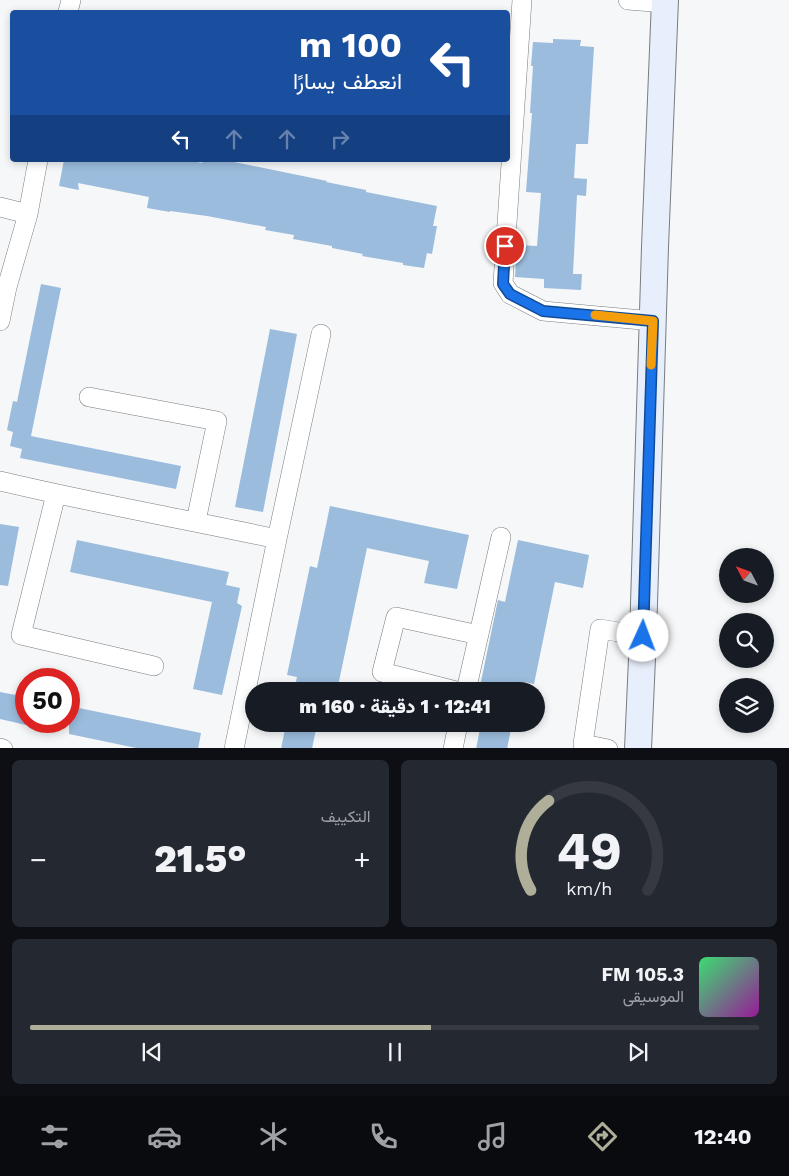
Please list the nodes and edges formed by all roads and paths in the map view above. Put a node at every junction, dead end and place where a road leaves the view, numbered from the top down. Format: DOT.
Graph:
graph roads {
  1 [pos="522,0"];
  2 [pos="650,1"];
  3 [pos="38,162"];
  4 [pos="0,206"];
  5 [pos="28,214"];
  6 [pos="0,321"];
  7 [pos="653,321"];
  8 [pos="321,334"];
  9 [pos="89,397"];
  10 [pos="0,481"];
  11 [pos="56,494"];
  12 [pos="196,521"];
  13 [pos="501,537"];
  14 [pos="277,539"];
  15 [pos="479,635"];
  16 [pos="643,636"];
  17 [pos="154,666"];
  18 [pos="421,682"];
  19 [pos="468,682"];
  20 [pos="456,732"];
  21 [pos="234,748"];
  22 [pos="453,748"];
  23 [pos="608,748"];
  24 [pos="638,748"];
  1 -- 7 [label="street"];
  2 -- 7 [label="main road"];
  3 -- 5 [label="street"];
  4 -- 5 [label="street"];
  5 -- 6 [label="street"];
  7 -- 16 [label="main road"];
  8 -- 14 [label="street"];
  9 -- 12 [label="street"];
  10 -- 11 [label="street"];
  11 -- 12 [label="street"];
  11 -- 17 [label="street"];
  12 -- 14 [label="street"];
  13 -- 15 [label="street"];
  14 -- 21 [label="street"];
  15 -- 18 [label="street"];
  15 -- 19 [label="street"];
  16 -- 23 [label="street"];
  16 -- 24 [label="main road"];
  20 -- 22 [label="street"];
}
